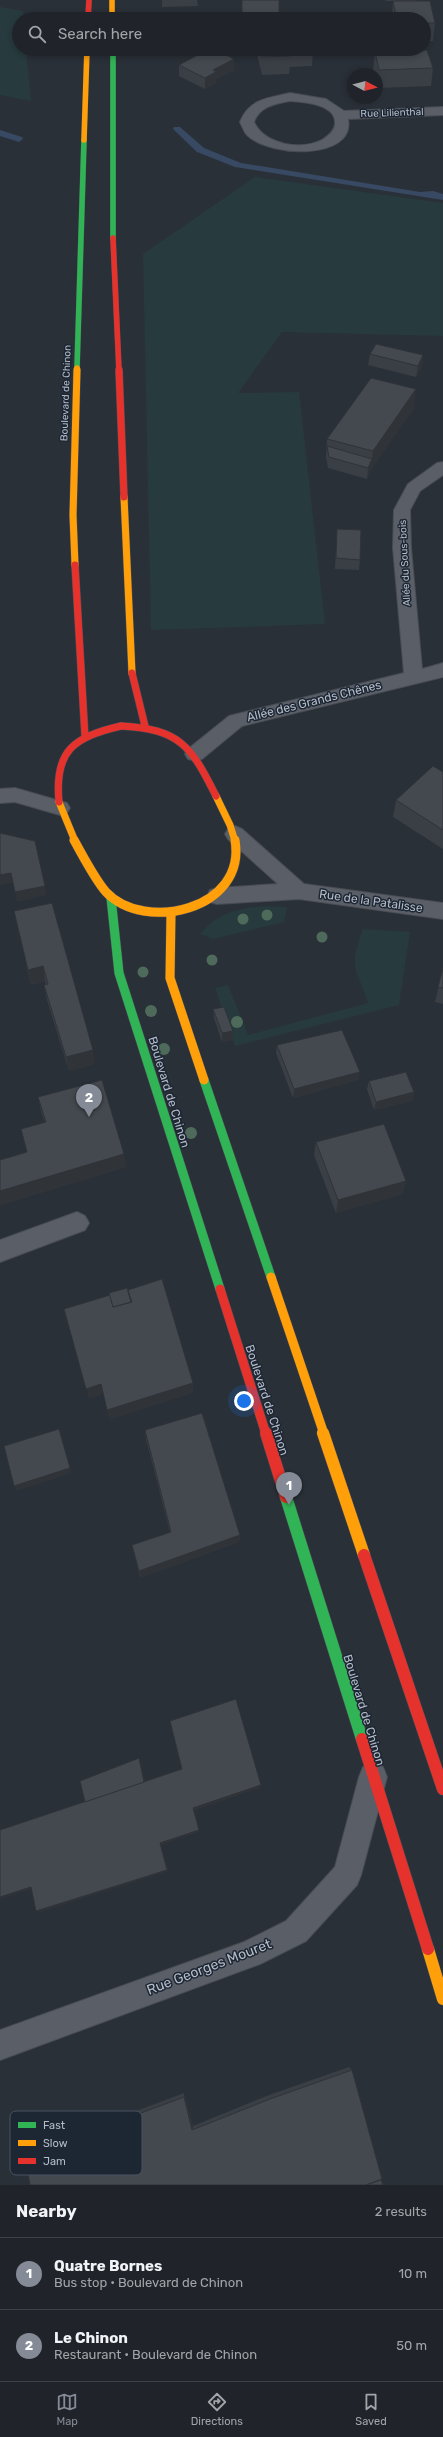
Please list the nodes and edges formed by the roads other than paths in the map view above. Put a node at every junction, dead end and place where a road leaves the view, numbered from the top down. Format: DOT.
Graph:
graph roads {
  1 [pos="88,0"];
  2 [pos="112,0"];
  3 [pos="88,12"];
  4 [pos="112,12"];
  5 [pos="87,56"];
  6 [pos="112,56"];
  7 [pos="443,111"];
  8 [pos="340,115"];
  9 [pos="443,467"];
  10 [pos="443,670"];
  11 [pos="413,676"];
  12 [pos="145,726"];
  13 [pos="84,737"];
  14 [pos="195,754"];
  15 [pos="0,796"];
  16 [pos="60,808"];
  17 [pos="235,834"];
  18 [pos="299,891"];
  19 [pos="217,896"];
  20 [pos="111,898"];
  21 [pos="443,911"];
  22 [pos="171,913"];
  23 [pos="77,1223"];
  24 [pos="0,1251"];
  25 [pos="373,1777"];
  26 [pos="443,1789"];
  27 [pos="443,1999"];
  28 [pos="0,2045"];
  1 -- 3 [label="main road"];
  2 -- 4 [label="main road"];
  5 -- 13 [label="main road, Boulevard de Chinon"];
  6 -- 12 [label="main road"];
  7 -- 8 [label="street, Rue Lilienthal"];
  8 -- 8 [label="street, Rue Lilienthal"];
  9 -- 11 [label="street, Allée du Sous-bois"];
  10 -- 11 [label="street, Allée des Grands Chênes"];
  11 -- 14 [label="street, Allée des Grands Chênes"];
  12 -- 13 [label="main road"];
  12 -- 14 [label="main road"];
  13 -- 16 [label="main road"];
  14 -- 17 [label="main road"];
  15 -- 16 [label="street"];
  16 -- 20 [label="main road"];
  17 -- 18 [label="street"];
  17 -- 19 [label="main road"];
  18 -- 19 [label="street, Rue de la Patalisse"];
  18 -- 21 [label="street, Rue de la Patalisse"];
  19 -- 22 [label="main road"];
  20 -- 22 [label="main road"];
  20 -- 25 [label="main road, Boulevard de Chinon"];
  22 -- 26 [label="main road"];
  23 -- 24 [label="street"];
  25 -- 27 [label="main road, Boulevard de Chinon"];
  25 -- 28 [label="street, Rue Georges Mouret"];
}
